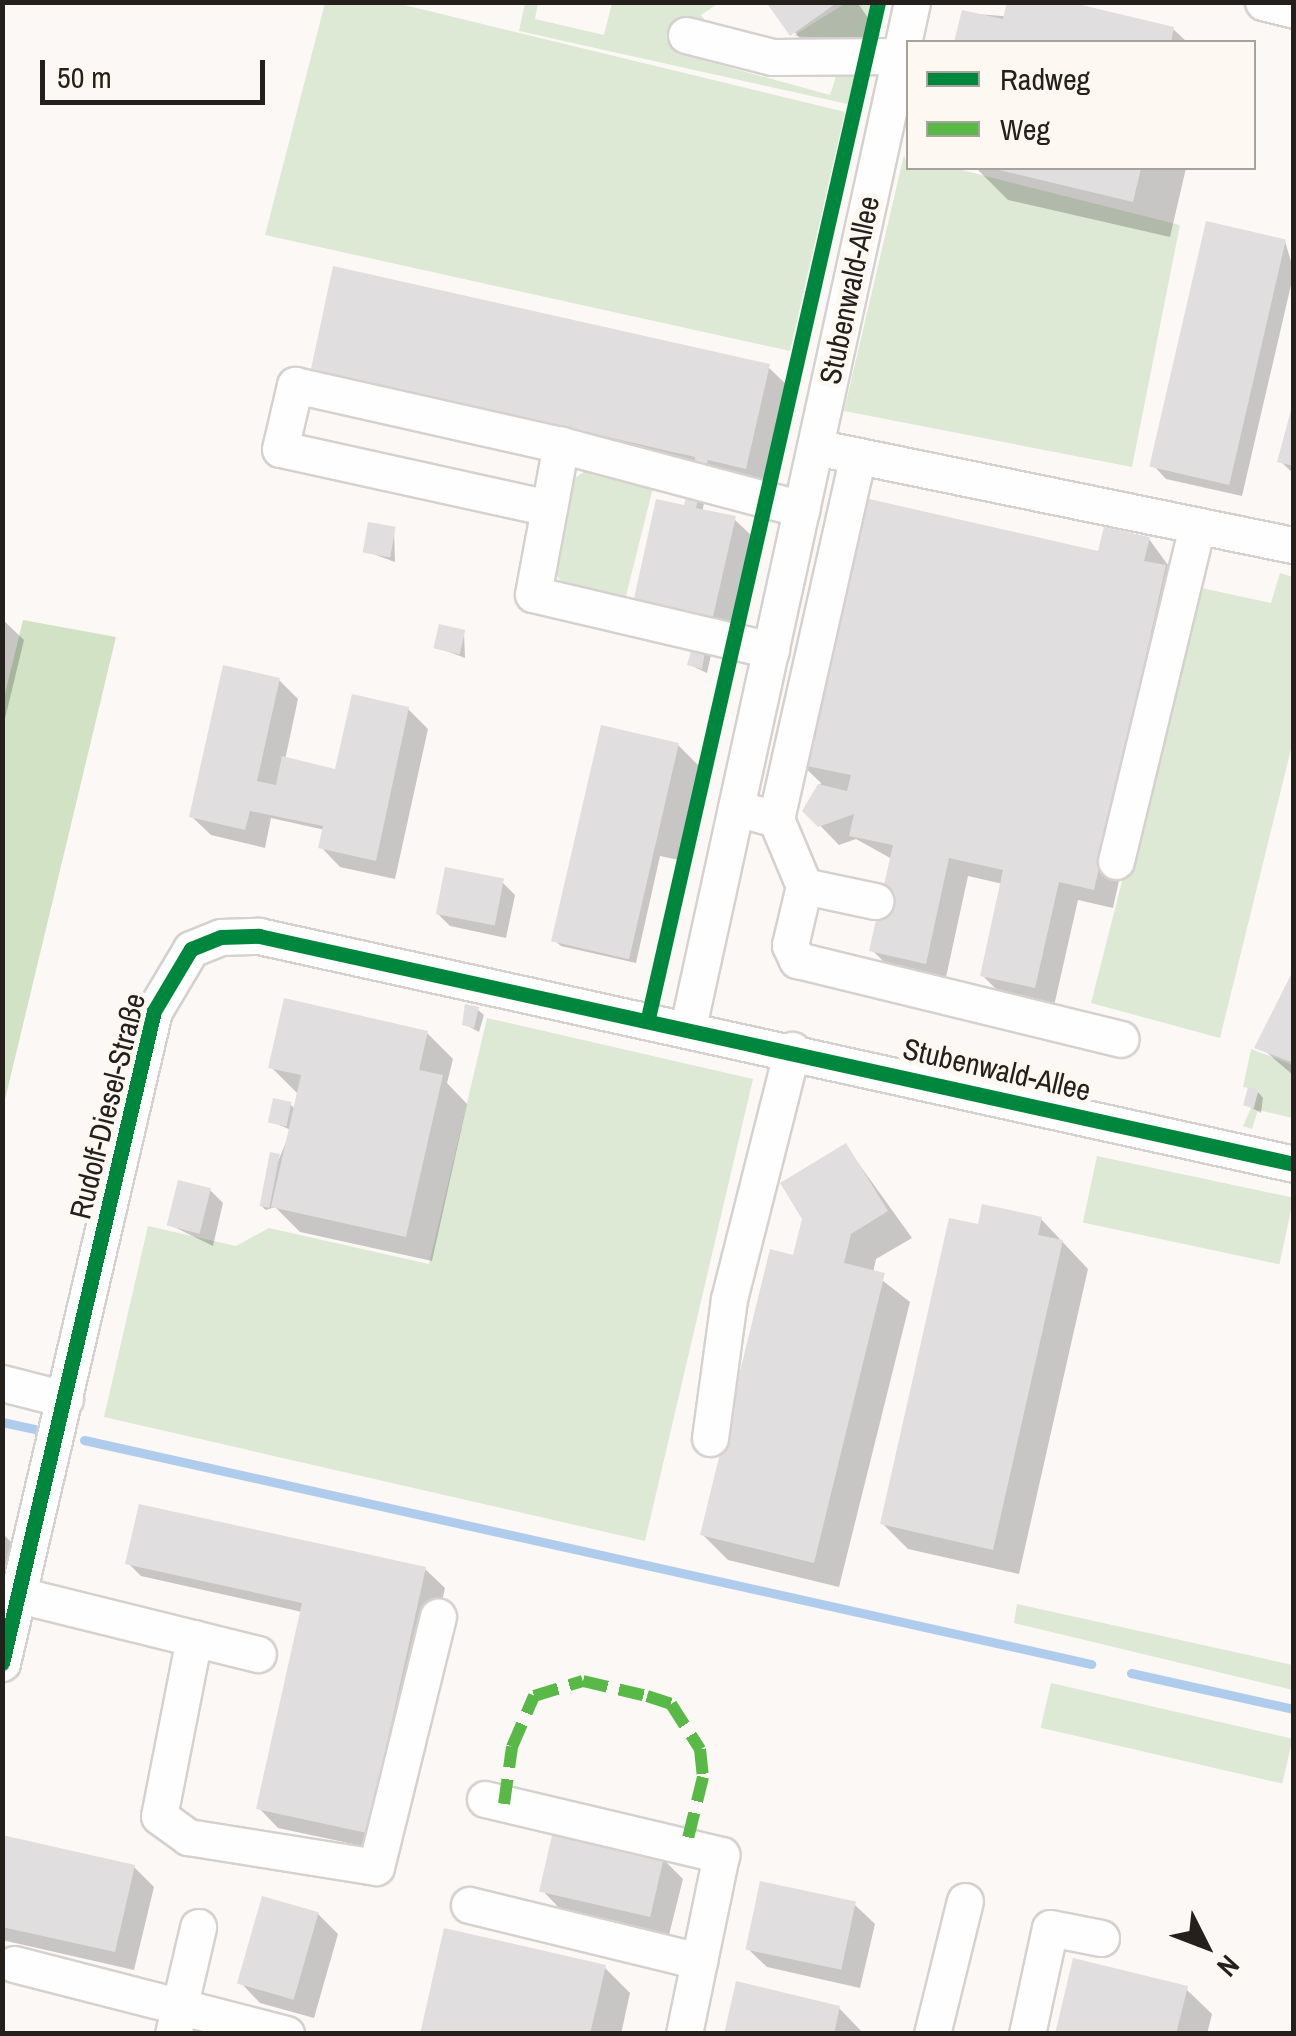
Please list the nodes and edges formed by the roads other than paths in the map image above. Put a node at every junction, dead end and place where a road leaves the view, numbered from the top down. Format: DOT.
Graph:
graph roads {
  1 [pos="912,2"];
  2 [pos="1262,2"];
  3 [pos="1294,10"];
  4 [pos="686,35"];
  5 [pos="900,56"];
  6 [pos="561,444"];
  7 [pos="815,447"];
  8 [pos="858,456"];
  9 [pos="549,508"];
  10 [pos="802,508"];
  11 [pos="1196,526"];
  12 [pos="1294,545"];
  13 [pos="771,650"];
  14 [pos="736,808"];
  15 [pos="776,819"];
  16 [pos="1116,861"];
  17 [pos="804,886"];
  18 [pos="875,901"];
  19 [pos="688,1027"];
  20 [pos="1121,1040"];
  21 [pos="792,1050"];
  22 [pos="1294,1164"];
  23 [pos="2,1383"];
  24 [pos="65,1399"];
  25 [pos="710,1438"];
  26 [pos="18,1595"];
  27 [pos="438,1617"];
  28 [pos="194,1638"];
  29 [pos="258,1654"];
  30 [pos="2,1662"];
  31 [pos="486,1800"];
  32 [pos="964,1901"];
  33 [pos="468,1904"];
  34 [pos="198,1927"];
  35 [pos="1101,1938"];
  36 [pos="699,1962"];
  37 [pos="14,1964"];
  38 [pos="176,2019"];
  39 [pos="286,2034"];
  40 [pos="684,2034"];
  41 [pos="932,2034"];
  42 [pos="1027,2034"];
  1 -- 5 [label="street, Stubenwald-Allee"];
  2 -- 3 [label="street"];
  4 -- 5 [label="street"];
  5 -- 7 [label="street, Stubenwald-Allee"];
  6 -- 9 [label="street"];
  6 -- 9 [label="street"];
  6 -- 10 [label="street"];
  7 -- 8 [label="street"];
  7 -- 10 [label="street, Stubenwald-Allee"];
  8 -- 11 [label="street"];
  8 -- 15 [label="street"];
  9 -- 13 [label="street"];
  10 -- 13 [label="street, Stubenwald-Allee"];
  11 -- 12 [label="street"];
  11 -- 16 [label="street"];
  13 -- 14 [label="street, Stubenwald-Allee"];
  14 -- 15 [label="street"];
  14 -- 19 [label="street, Stubenwald-Allee"];
  15 -- 17 [label="street"];
  17 -- 18 [label="street"];
  17 -- 20 [label="street"];
  19 -- 21 [label="street, Stubenwald-Allee"];
  19 -- 24 [label="street, Rudolf-Diesel-Straße"];
  21 -- 22 [label="street, Stubenwald-Allee"];
  21 -- 25 [label="street"];
  23 -- 24 [label="street"];
  24 -- 26 [label="street, Rudolf-Diesel-Straße"];
  26 -- 28 [label="street"];
  26 -- 30 [label="street, Rudolf-Diesel-Straße"];
  27 -- 28 [label="street"];
  28 -- 29 [label="street"];
  31 -- 36 [label="street"];
  32 -- 41 [label="street"];
  33 -- 36 [label="street"];
  34 -- 38 [label="street"];
  35 -- 42 [label="street"];
  36 -- 40 [label="street"];
  37 -- 38 [label="street"];
  38 -- 39 [label="street"];
}
